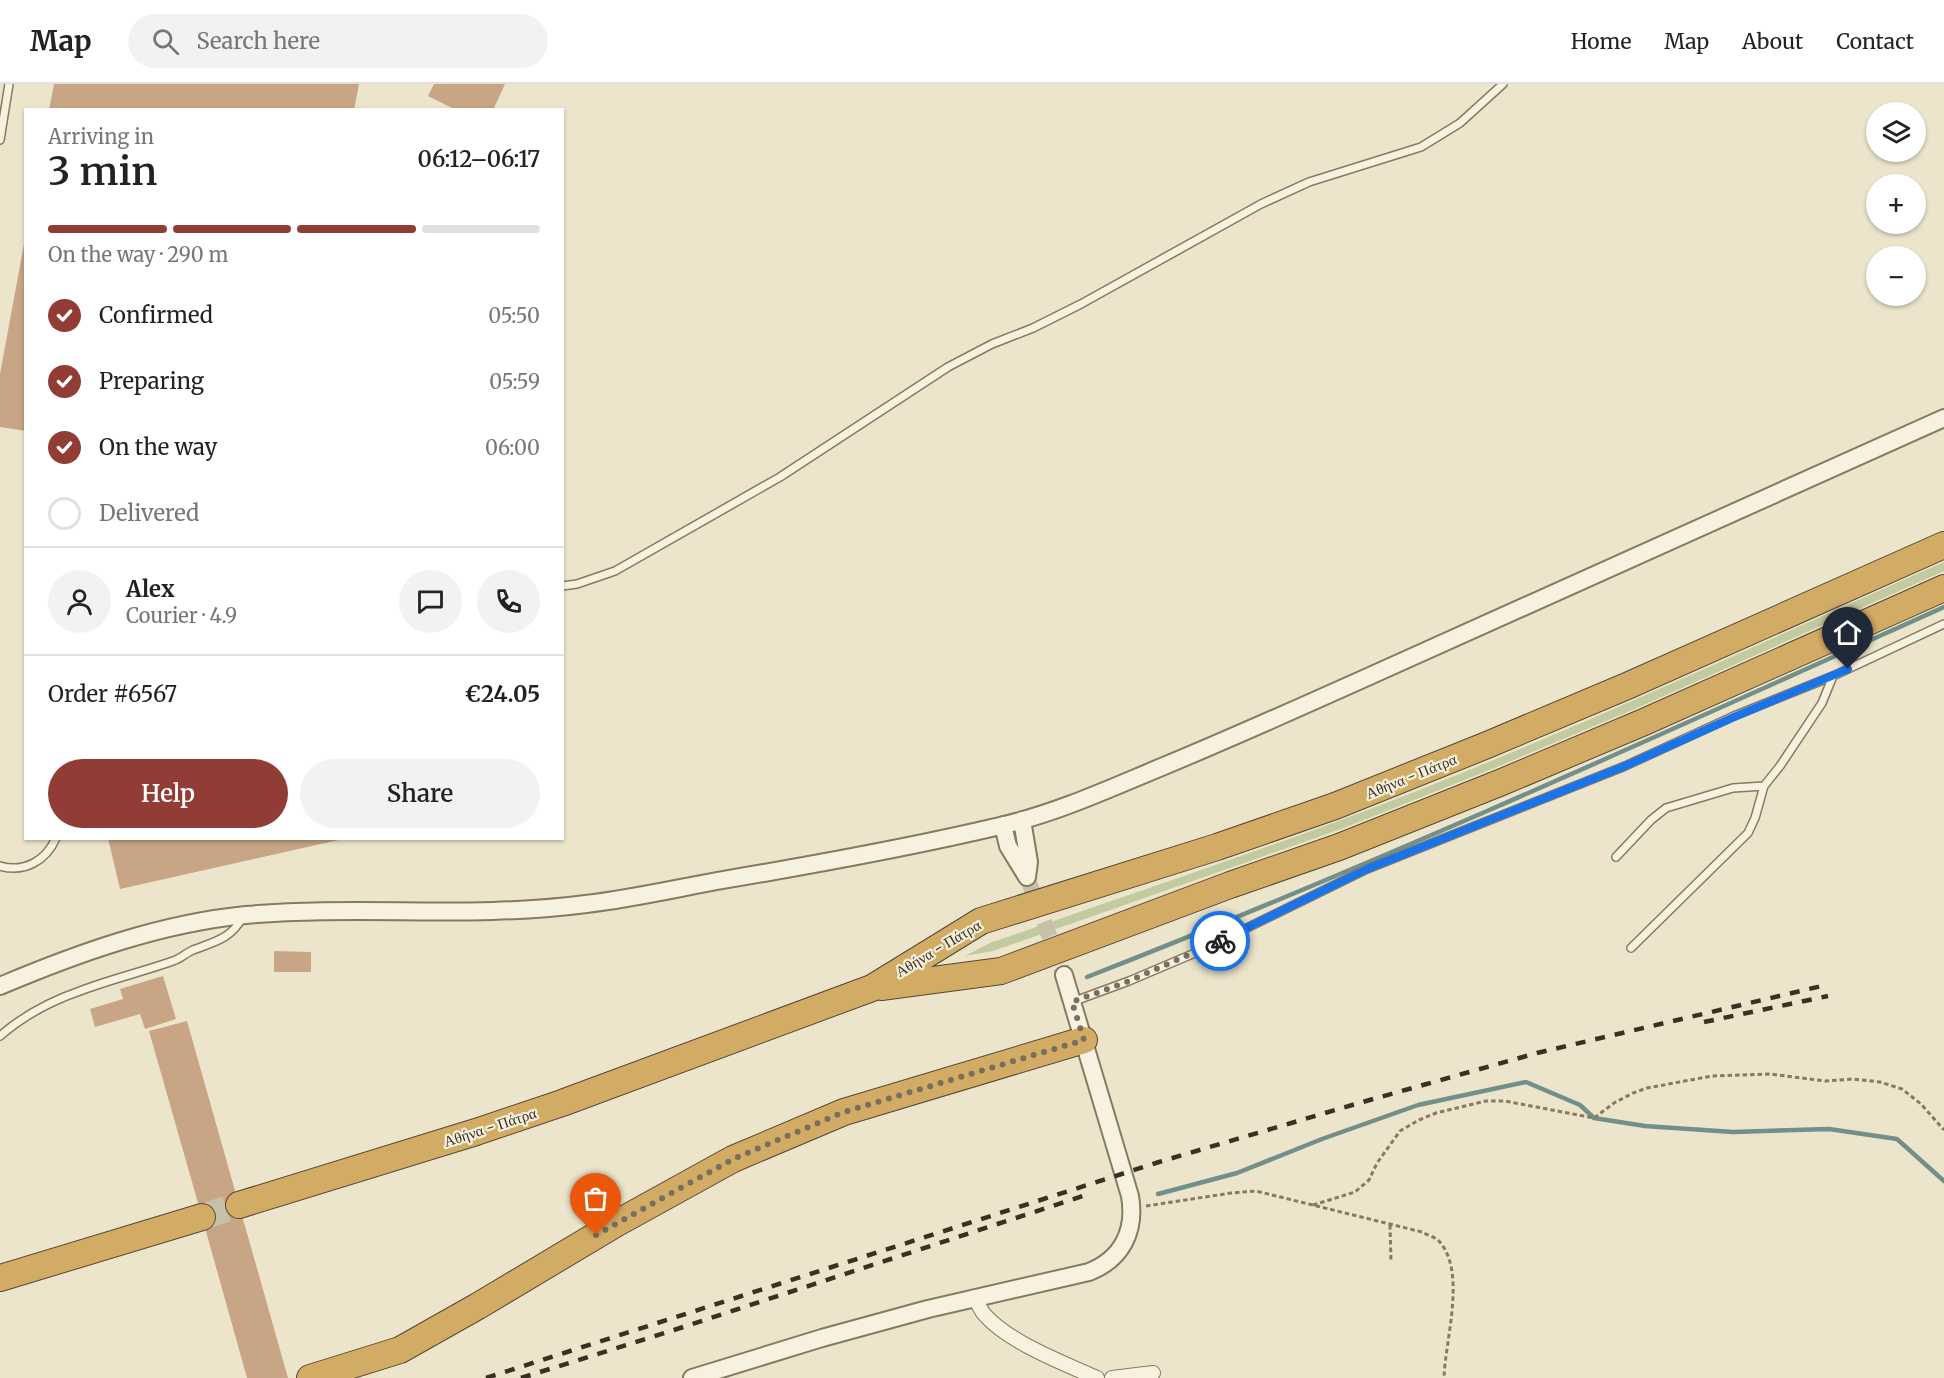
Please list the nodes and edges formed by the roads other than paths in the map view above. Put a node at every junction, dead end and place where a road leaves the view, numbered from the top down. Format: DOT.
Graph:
graph roads {
  1 [pos="9,84"];
  2 [pos="1503,84"];
  3 [pos="0,140"];
  4 [pos="1944,418"];
  5 [pos="1944,545"];
  6 [pos="564,586"];
  7 [pos="1944,588"];
  8 [pos="1944,624"];
  9 [pos="1833,676"];
  10 [pos="1764,786"];
  11 [pos="1022,820"];
  12 [pos="1003,825"];
  13 [pos="55,840"];
  14 [pos="1616,857"];
  15 [pos="0,866"];
  16 [pos="243,916"];
  17 [pos="1631,948"];
  18 [pos="1064,975"];
  19 [pos="0,986"];
  20 [pos="872,988"];
  21 [pos="1072,1002"];
  22 [pos="0,1036"];
  23 [pos="1084,1040"];
  24 [pos="239,1206"];
  25 [pos="201,1217"];
  26 [pos="0,1278"];
  27 [pos="975,1297"];
  28 [pos="1154,1373"];
  29 [pos="310,1378"];
  30 [pos="692,1378"];
  31 [pos="1097,1378"];
  32 [pos="1112,1378"];
  1 -- 3 [label="lane"];
  2 -- 6 [label="lane"];
  4 -- 11 [label="street"];
  5 -- 20 [label="highway, Αθήνα - Πάτρα"];
  7 -- 20 [label="highway, Αθήνα - Πάτρα"];
  8 -- 9 [label="lane"];
  9 -- 10 [label="lane"];
  9 -- 21 [label="lane"];
  10 -- 14 [label="lane"];
  10 -- 17 [label="lane"];
  11 -- 12 [label="street"];
  11 -- 12 [label="street"];
  12 -- 16 [label="street"];
  13 -- 15 [label="lane"];
  16 -- 19 [label="street"];
  16 -- 22 [label="lane"];
  18 -- 21 [label="street"];
  20 -- 24 [label="highway, Αθήνα - Πάτρα"];
  21 -- 23 [label="street"];
  23 -- 27 [label="street"];
  23 -- 29 [label="highway"];
  25 -- 26 [label="highway"];
  27 -- 30 [label="street"];
  27 -- 31 [label="street"];
  28 -- 32 [label="street"];
}
